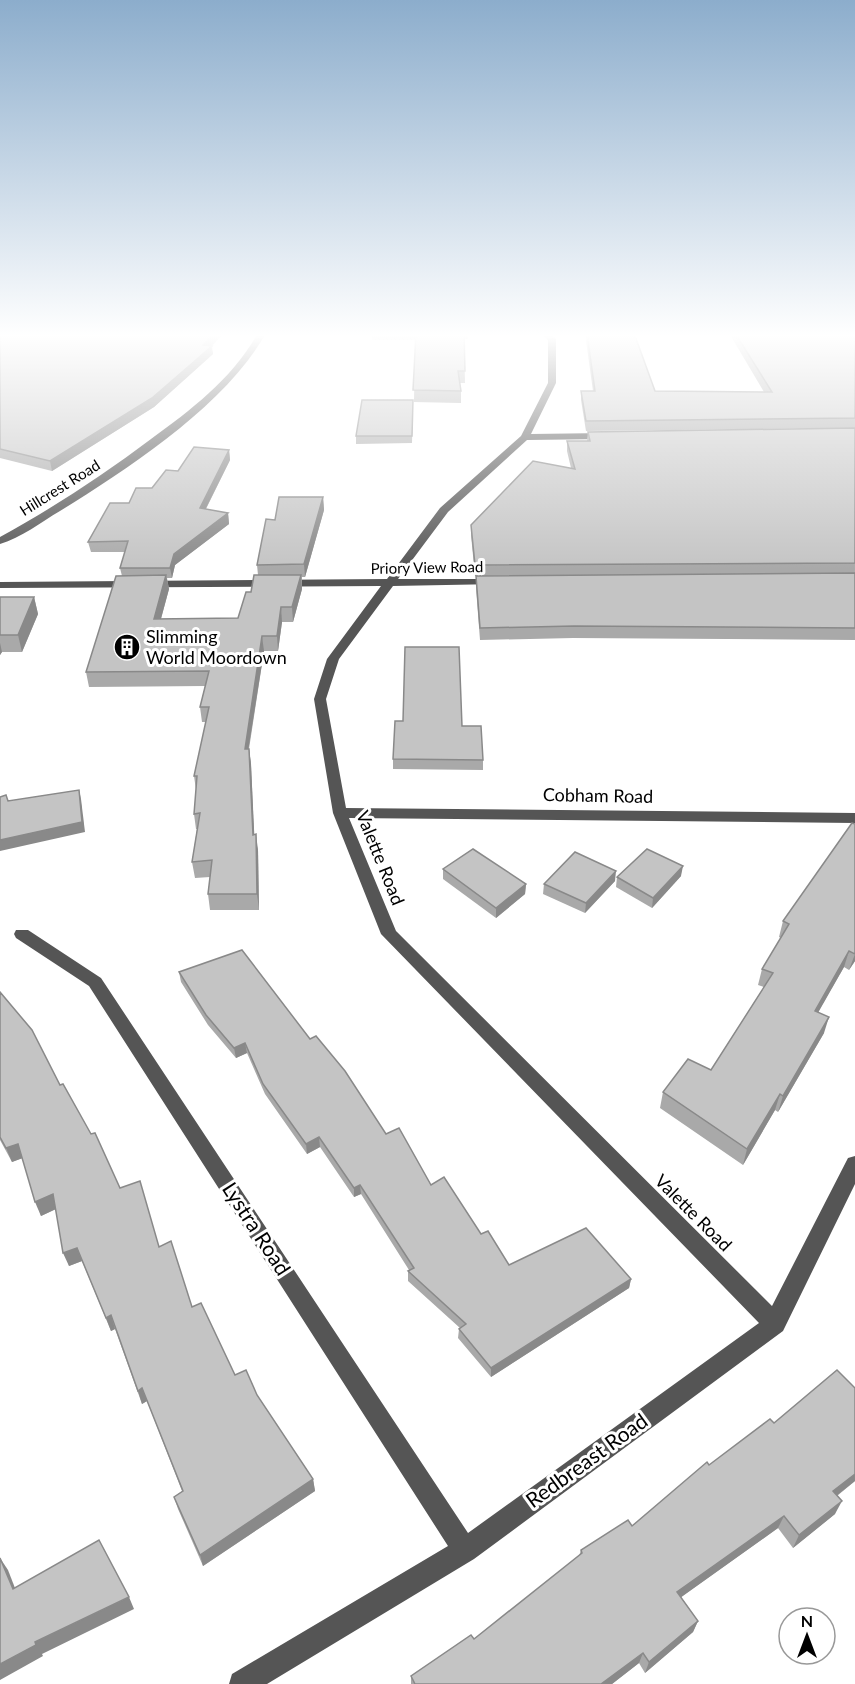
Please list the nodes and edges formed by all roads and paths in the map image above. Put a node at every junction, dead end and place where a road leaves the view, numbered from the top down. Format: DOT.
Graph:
graph roads {
  1 [pos="192,412"];
  2 [pos="538,412"];
  3 [pos="620,436"];
  4 [pos="525,437"];
  5 [pos="0,541"];
  6 [pos="508,582"];
  7 [pos="389,584"];
  8 [pos="0,585"];
  9 [pos="340,813"];
  10 [pos="855,818"];
  11 [pos="22,934"];
  12 [pos="855,1164"];
  13 [pos="775,1324"];
  14 [pos="465,1550"];
  15 [pos="242,1684"];
  1 -- 5 [label="street, Hillcrest Road"];
  2 -- 4 [label="street, Valette Road"];
  3 -- 4 [label="street"];
  4 -- 7 [label="street, Valette Road"];
  6 -- 7 [label="street, Priory View Road"];
  7 -- 8 [label="street, Priory View Road"];
  7 -- 9 [label="street, Valette Road"];
  9 -- 10 [label="street, Cobham Road"];
  9 -- 13 [label="street, Valette Road"];
  11 -- 14 [label="street, Lystra Road"];
  12 -- 13 [label="street, Redbreast Road"];
  13 -- 14 [label="street, Redbreast Road"];
  14 -- 15 [label="street, Redbreast Road"];
}
